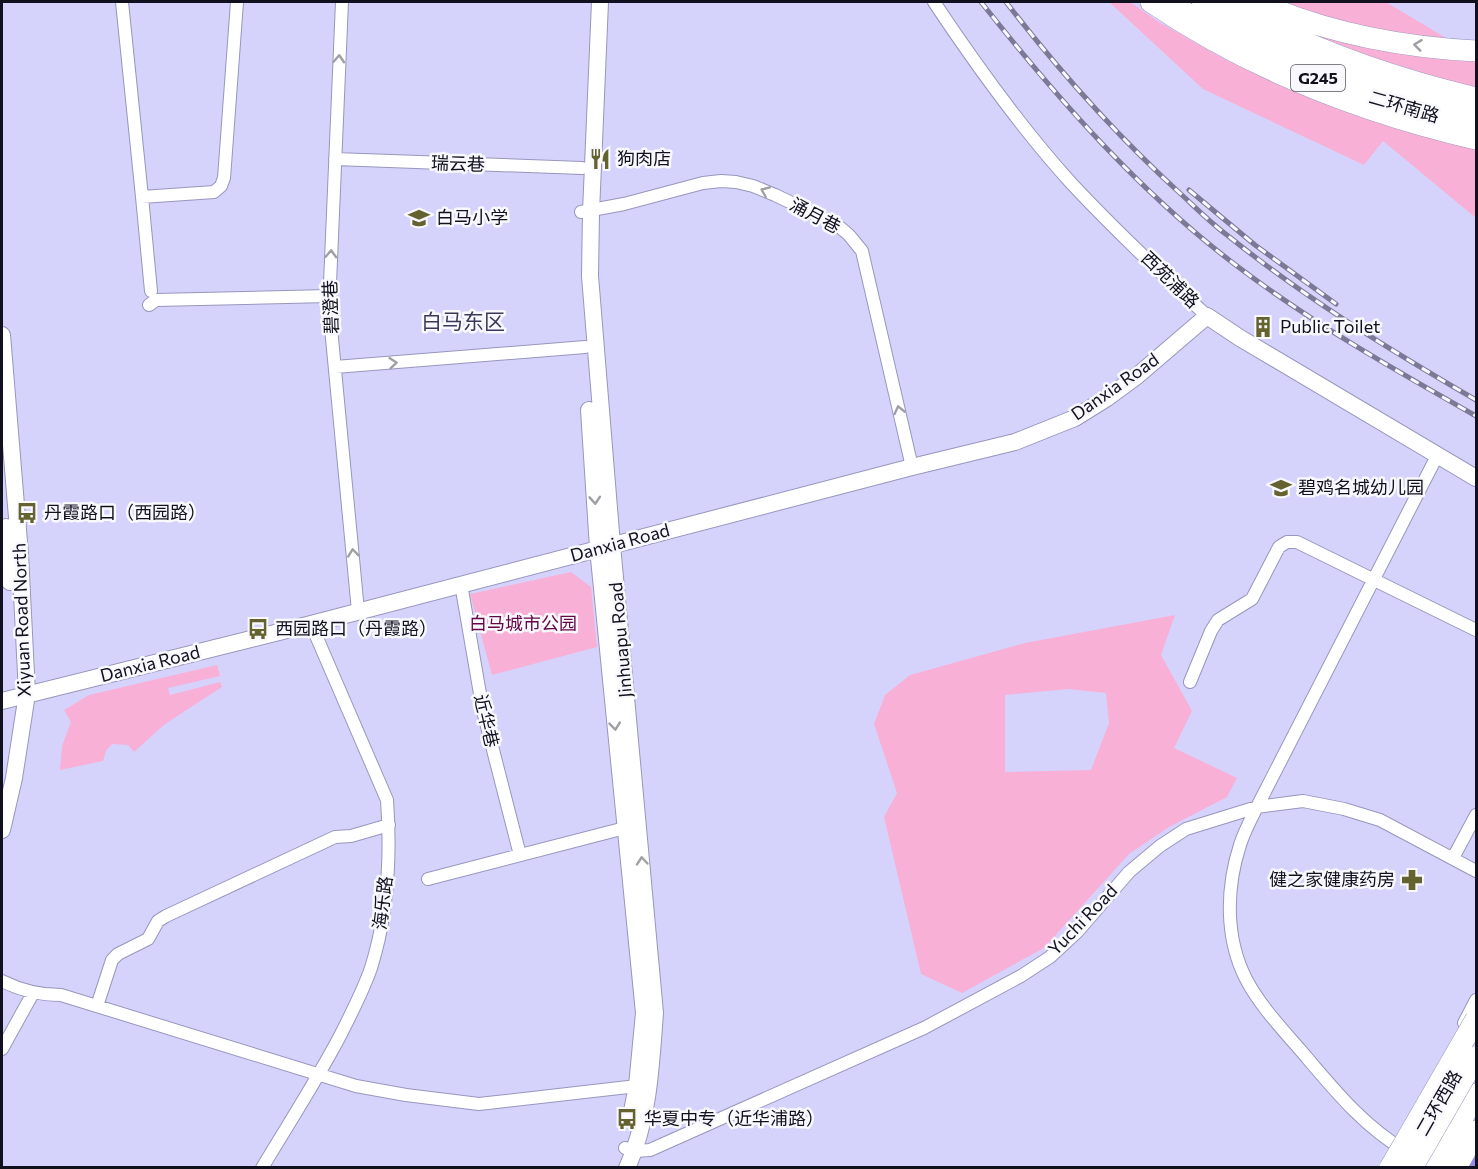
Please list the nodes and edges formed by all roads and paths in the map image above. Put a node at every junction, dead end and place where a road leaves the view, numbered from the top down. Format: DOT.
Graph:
graph roads {
  1 [pos="122,2"];
  2 [pos="237,2"];
  3 [pos="342,2"];
  4 [pos="589,2"];
  5 [pos="600,2"];
  6 [pos="934,2"];
  7 [pos="1151,2"];
  8 [pos="1172,2"];
  9 [pos="1201,2"];
  10 [pos="1224,2"];
  11 [pos="1257,2"];
  12 [pos="1476,51"];
  13 [pos="1273,72"];
  14 [pos="1476,98"];
  15 [pos="1476,110"];
  16 [pos="1476,126"];
  17 [pos="1476,139"];
  18 [pos="1476,153"];
  19 [pos="335,159"];
  20 [pos="582,168"];
  21 [pos="142,197"];
  22 [pos="586,212"];
  23 [pos="151,291"];
  24 [pos="329,296"];
  25 [pos="149,305"];
  26 [pos="1207,316"];
  27 [pos="2,335"];
  28 [pos="585,347"];
  29 [pos="335,367"];
  30 [pos="1437,456"];
  31 [pos="2,465"];
  32 [pos="912,467"];
  33 [pos="1476,478"];
  34 [pos="605,547"];
  35 [pos="1374,578"];
  36 [pos="461,584"];
  37 [pos="358,611"];
  38 [pos="311,624"];
  39 [pos="1476,630"];
  40 [pos="1190,682"];
  41 [pos="15,697"];
  42 [pos="2,788"];
  43 [pos="1257,807"];
  44 [pos="1476,815"];
  45 [pos="389,825"];
  46 [pos="626,828"];
  47 [pos="2,830"];
  48 [pos="520,855"];
  49 [pos="1453,858"];
  50 [pos="1476,871"];
  51 [pos="428,879"];
  52 [pos="2,981"];
  53 [pos="33,993"];
  54 [pos="1476,1000"];
  55 [pos="97,1006"];
  56 [pos="1476,1019"];
  57 [pos="1476,1038"];
  58 [pos="2,1049"];
  59 [pos="1476,1057"];
  60 [pos="320,1074"];
  61 [pos="637,1086"];
  62 [pos="1476,1094"];
  63 [pos="1476,1113"];
  64 [pos="1476,1131"];
  65 [pos="630,1150"];
  66 [pos="1404,1157"];
  67 [pos="262,1167"];
  68 [pos="616,1167"];
  69 [pos="627,1167"];
  70 [pos="1379,1167"];
  71 [pos="1390,1167"];
  72 [pos="1433,1167"];
  73 [pos="1445,1167"];
  74 [pos="1456,1167"];
  1 -- 21 [label="street"];
  2 -- 21 [label="street"];
  19 -- 3 [label="street, 碧澄巷, one-way"];
  4 -- 20 [label="street, Jinhuapu Road"];
  5 -- 22 [label="street, Jinhuapu Road"];
  6 -- 26 [label="street, 西苑浦路"];
  7 -- 13 [label="highway"];
  8 -- 16 [label="main road, 二环南路 / G245"];
  9 -- 15 [label="main road, 二环南路 / G245"];
  10 -- 14 [label="highway"];
  12 -- 11 [label="highway, one-way"];
  13 -- 17 [label="highway"];
  13 -- 18 [label="highway"];
  19 -- 20 [label="street, 瑞云巷"];
  24 -- 19 [label="street, 碧澄巷, one-way"];
  20 -- 22 [label="street, Jinhuapu Road"];
  21 -- 23 [label="street"];
  22 -- 28 [label="street, Jinhuapu Road"];
  32 -- 22 [label="street, 涌月巷, one-way"];
  22 -- 34 [label="street, Jinhuapu Road"];
  24 -- 25 [label="street"];
  24 -- 29 [label="street, 碧澄巷"];
  26 -- 30 [label="street, 西苑浦路"];
  26 -- 32 [label="street, Danxia Road"];
  27 -- 41 [label="street, Xiyuan Road North"];
  29 -- 28 [label="street, one-way"];
  28 -- 34 [label="street, Jinhuapu Road, one-way"];
  37 -- 29 [label="street, 碧澄巷, one-way"];
  30 -- 33 [label="street, 西苑浦路"];
  30 -- 35 [label="street"];
  31 -- 41 [label="street, Xiyuan Road North"];
  32 -- 34 [label="street, Danxia Road"];
  34 -- 36 [label="street, Danxia Road"];
  34 -- 46 [label="street, Jinhuapu Road, one-way"];
  65 -- 34 [label="street, Jinhuapu Road, one-way"];
  35 -- 39 [label="street"];
  35 -- 40 [label="street"];
  35 -- 43 [label="street"];
  36 -- 37 [label="street, Danxia Road"];
  36 -- 48 [label="street, 近华巷"];
  37 -- 38 [label="street, Danxia Road"];
  38 -- 41 [label="street, Danxia Road"];
  38 -- 45 [label="street, 海乐路"];
  41 -- 42 [label="street, Xiyuan Road North"];
  41 -- 47 [label="street, Xiyuan Road North"];
  43 -- 49 [label="street, Yuchi Road"];
  43 -- 65 [label="street, Yuchi Road"];
  43 -- 66 [label="street"];
  44 -- 49 [label="street"];
  45 -- 55 [label="street"];
  45 -- 60 [label="street, 海乐路"];
  46 -- 48 [label="street"];
  46 -- 61 [label="street, Jinhuapu Road"];
  48 -- 51 [label="street"];
  49 -- 50 [label="street, Yuchi Road"];
  52 -- 53 [label="street"];
  53 -- 55 [label="street"];
  53 -- 58 [label="street"];
  54 -- 66 [label="street"];
  55 -- 60 [label="street"];
  56 -- 71 [label="highway, bridge"];
  57 -- 66 [label="main road, 二环西路"];
  59 -- 66 [label="highway, bridge"];
  60 -- 61 [label="street"];
  60 -- 67 [label="street, 海乐路"];
  61 -- 65 [label="street, Jinhuapu Road"];
  62 -- 72 [label="highway"];
  63 -- 73 [label="main road, 二环西路"];
  64 -- 74 [label="highway"];
  65 -- 68 [label="street, Jinhuapu Road"];
  65 -- 69 [label="street, Jinhuapu Road"];
  66 -- 70 [label="street"];
  66 -- 72 [label="street"];
}
